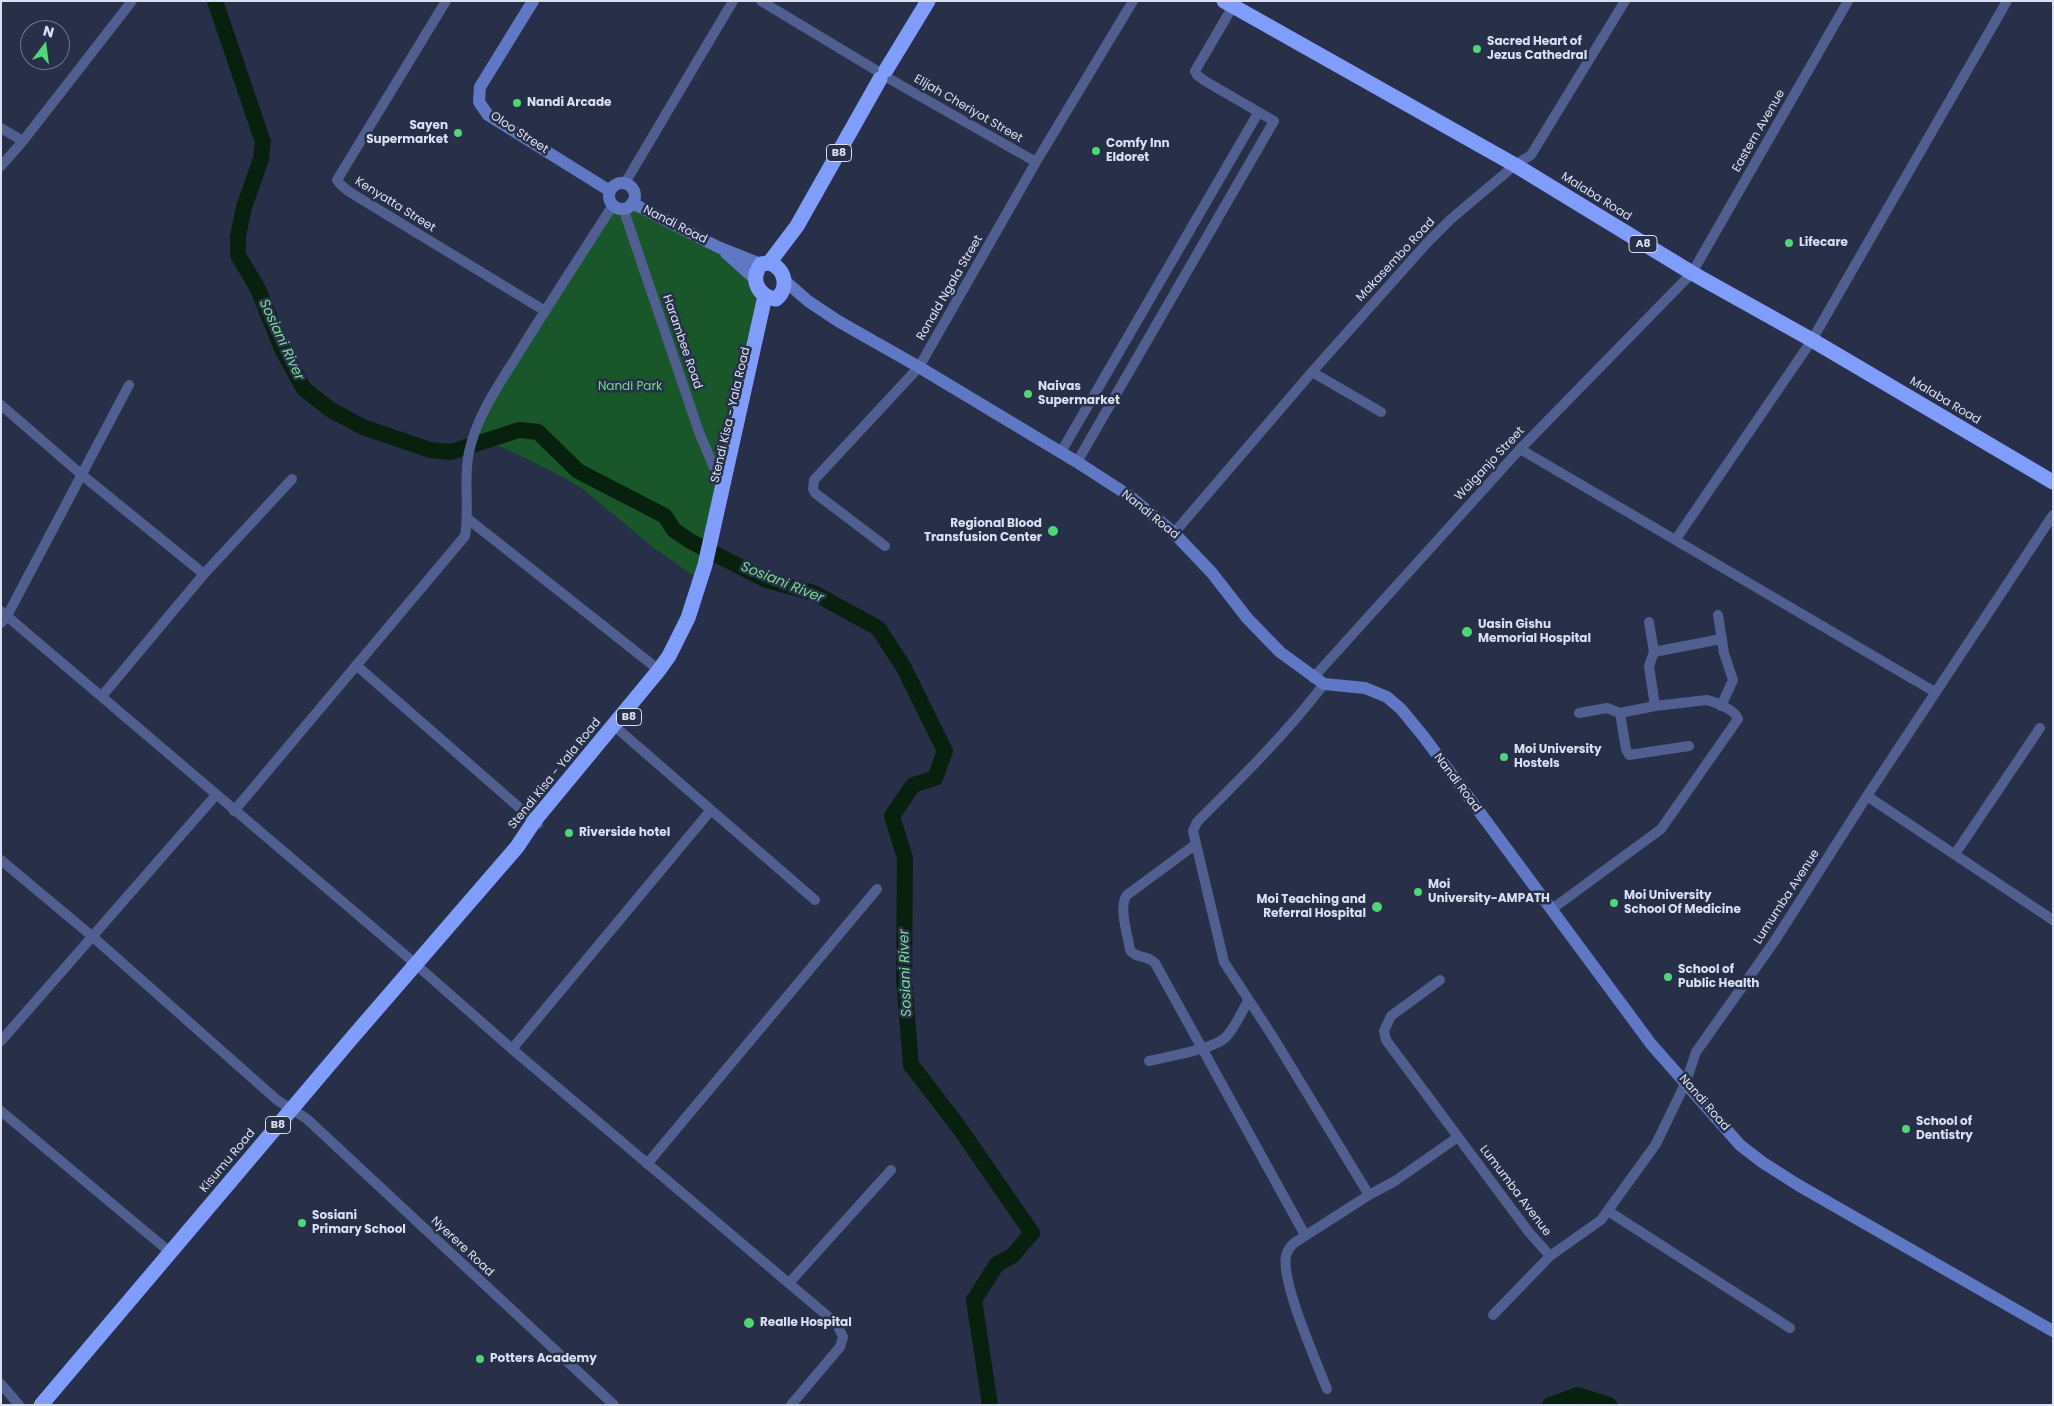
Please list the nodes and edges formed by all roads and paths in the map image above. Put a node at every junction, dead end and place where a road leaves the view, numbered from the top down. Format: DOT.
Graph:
graph roads {
  1 [pos="132,1"];
  2 [pos="446,1"];
  3 [pos="533,1"];
  4 [pos="733,1"];
  5 [pos="761,1"];
  6 [pos="928,1"];
  7 [pos="1133,1"];
  8 [pos="1625,1"];
  9 [pos="1848,1"];
  10 [pos="2007,1"];
  11 [pos="1229,4"];
  12 [pos="883,75"];
  13 [pos="1258,113"];
  14 [pos="1,128"];
  15 [pos="23,141"];
  16 [pos="1036,162"];
  17 [pos="1515,165"];
  18 [pos="1,166"];
  19 [pos="625,183"];
  20 [pos="610,191"];
  21 [pos="623,206"];
  22 [pos="718,247"];
  23 [pos="1692,273"];
  24 [pos="756,280"];
  25 [pos="773,281"];
  26 [pos="545,311"];
  27 [pos="1812,340"];
  28 [pos="919,367"];
  29 [pos="1312,372"];
  30 [pos="129,385"];
  31 [pos="1,404"];
  32 [pos="1380,412"];
  33 [pos="1520,449"];
  34 [pos="1061,452"];
  35 [pos="1077,462"];
  36 [pos="82,475"];
  37 [pos="292,479"];
  38 [pos="724,480"];
  39 [pos="2053,482"];
  40 [pos="2053,515"];
  41 [pos="468,518"];
  42 [pos="1174,533"];
  43 [pos="714,538"];
  44 [pos="1676,539"];
  45 [pos="885,546"];
  46 [pos="708,567"];
  47 [pos="204,574"];
  48 [pos="1718,615"];
  49 [pos="3,617"];
  50 [pos="1649,622"];
  51 [pos="1721,639"];
  52 [pos="1654,652"];
  53 [pos="356,665"];
  54 [pos="659,670"];
  55 [pos="1318,681"];
  56 [pos="1935,692"];
  57 [pos="102,696"];
  58 [pos="1655,706"];
  59 [pos="1721,706"];
  60 [pos="1579,713"];
  61 [pos="1620,713"];
  62 [pos="2040,728"];
  63 [pos="619,730"];
  64 [pos="1689,746"];
  65 [pos="216,795"];
  66 [pos="1867,796"];
  67 [pos="711,810"];
  68 [pos="234,811"];
  69 [pos="537,823"];
  70 [pos="1196,844"];
  71 [pos="516,847"];
  72 [pos="1955,854"];
  73 [pos="1,860"];
  74 [pos="876,889"];
  75 [pos="815,900"];
  76 [pos="1552,909"];
  77 [pos="2053,920"];
  78 [pos="93,937"];
  79 [pos="414,964"];
  80 [pos="1440,980"];
  81 [pos="1248,1001"];
  82 [pos="1,1042"];
  83 [pos="1202,1048"];
  84 [pos="512,1049"];
  85 [pos="1149,1061"];
  86 [pos="1686,1082"];
  87 [pos="292,1108"];
  88 [pos="1,1111"];
  89 [pos="1458,1137"];
  90 [pos="647,1164"];
  91 [pos="891,1170"];
  92 [pos="1369,1194"];
  93 [pos="1608,1211"];
  94 [pos="1306,1236"];
  95 [pos="171,1253"];
  96 [pos="1550,1256"];
  97 [pos="789,1283"];
  98 [pos="1493,1315"];
  99 [pos="1790,1328"];
  100 [pos="2053,1332"];
  101 [pos="1,1384"];
  102 [pos="1327,1389"];
  103 [pos="19,1405"];
  104 [pos="41,1405"];
  105 [pos="614,1405"];
  106 [pos="791,1405"];
  1 -- 15 [label="street"];
  2 -- 26 [label="street, Kenyatta Street"];
  3 -- 20 [label="street, Oloo Street"];
  4 -- 19 [label="street"];
  5 -- 12 [label="street, Elijah Cheriyot Street"];
  6 -- 12 [label="highway, Stendi Kisa - Yala Road / B8"];
  7 -- 16 [label="street, Ronald Ngala Street"];
  8 -- 17 [label="street, Makasembo Road"];
  9 -- 23 [label="street, Eastern Avenue"];
  10 -- 27 [label="street"];
  11 -- 13 [label="street"];
  11 -- 17 [label="highway, Malaba Road / A8"];
  12 -- 16 [label="street, Elijah Cheriyot Street"];
  12 -- 25 [label="highway, Stendi Kisa - Yala Road / B8"];
  13 -- 34 [label="street"];
  13 -- 35 [label="street"];
  14 -- 15 [label="street"];
  15 -- 18 [label="street"];
  16 -- 28 [label="street, Ronald Ngala Street"];
  17 -- 23 [label="highway, Malaba Road / A8"];
  17 -- 29 [label="street, Makasembo Road"];
  19 -- 20 [label="street"];
  19 -- 21 [label="street"];
  20 -- 21 [label="street"];
  21 -- 22 [label="street, Nandi Road"];
  21 -- 26 [label="street"];
  21 -- 38 [label="street, Harambee Road"];
  22 -- 24 [label="street, Nandi Road"];
  22 -- 25 [label="street, Nandi Road"];
  23 -- 27 [label="highway, Malaba Road / A8"];
  23 -- 33 [label="street, Waiganjo Street"];
  24 -- 25 [label="highway"];
  25 -- 28 [label="street, Nandi Road"];
  25 -- 38 [label="highway, B8"];
  25 -- 43 [label="highway, Stendi Kisa - Yala Road / B8"];
  26 -- 41 [label="street"];
  27 -- 39 [label="highway, Malaba Road / A8"];
  27 -- 44 [label="street"];
  28 -- 34 [label="street, Nandi Road"];
  28 -- 45 [label="street, Ronald Ngala Street"];
  29 -- 32 [label="street"];
  29 -- 42 [label="street, Makasembo Road"];
  30 -- 36 [label="street"];
  31 -- 36 [label="street"];
  33 -- 44 [label="street"];
  33 -- 55 [label="street, Waiganjo Street"];
  34 -- 35 [label="street, Nandi Road"];
  35 -- 42 [label="street, Nandi Road"];
  36 -- 47 [label="street"];
  36 -- 49 [label="street"];
  37 -- 47 [label="street"];
  38 -- 43 [label="highway, B8"];
  40 -- 56 [label="street, Lumumba Avenue"];
  41 -- 53 [label="street"];
  41 -- 54 [label="street"];
  42 -- 55 [label="street, Nandi Road"];
  43 -- 46 [label="highway, Stendi Kisa - Yala Road / B8"];
  44 -- 56 [label="street"];
  46 -- 54 [label="highway, Stendi Kisa - Yala Road / B8"];
  46 -- 63 [label="highway, B8"];
  47 -- 57 [label="street"];
  48 -- 51 [label="street"];
  49 -- 57 [label="street"];
  50 -- 52 [label="street"];
  51 -- 52 [label="street"];
  51 -- 59 [label="street"];
  52 -- 58 [label="street"];
  53 -- 68 [label="street"];
  53 -- 69 [label="street"];
  54 -- 69 [label="highway, Stendi Kisa - Yala Road / B8"];
  55 -- 70 [label="street, Waiganjo Street"];
  55 -- 76 [label="street, Nandi Road"];
  56 -- 66 [label="street, Lumumba Avenue"];
  57 -- 65 [label="street"];
  58 -- 59 [label="street"];
  58 -- 61 [label="street"];
  59 -- 76 [label="street"];
  60 -- 61 [label="street"];
  61 -- 64 [label="street"];
  62 -- 72 [label="street"];
  63 -- 67 [label="street"];
  63 -- 69 [label="highway, B8"];
  65 -- 68 [label="street"];
  65 -- 78 [label="street"];
  66 -- 72 [label="street"];
  66 -- 86 [label="street, Lumumba Avenue"];
  67 -- 75 [label="street"];
  67 -- 84 [label="street"];
  68 -- 79 [label="street"];
  69 -- 71 [label="highway, Stendi Kisa - Yala Road / B8"];
  70 -- 81 [label="street, Waiganjo Street"];
  70 -- 83 [label="street"];
  71 -- 79 [label="highway, Kisumu Road / B8"];
  72 -- 77 [label="street"];
  73 -- 78 [label="street, Nyerere Road"];
  74 -- 90 [label="street"];
  76 -- 86 [label="street, Nandi Road"];
  78 -- 82 [label="street"];
  78 -- 87 [label="street, Nyerere Road"];
  79 -- 84 [label="street"];
  79 -- 87 [label="highway, Kisumu Road / B8"];
  80 -- 89 [label="street, Lumumba Avenue"];
  81 -- 83 [label="street"];
  81 -- 92 [label="street, Waiganjo Street"];
  83 -- 85 [label="street"];
  83 -- 94 [label="street"];
  84 -- 90 [label="street"];
  86 -- 93 [label="street, Lumumba Avenue"];
  86 -- 100 [label="street, Nandi Road"];
  87 -- 95 [label="highway, Kisumu Road / B8"];
  87 -- 105 [label="street, Nyerere Road"];
  88 -- 95 [label="street"];
  89 -- 92 [label="street"];
  89 -- 96 [label="street, Lumumba Avenue"];
  90 -- 97 [label="street"];
  91 -- 97 [label="street"];
  92 -- 94 [label="street"];
  93 -- 96 [label="street, Lumumba Avenue"];
  93 -- 99 [label="street"];
  94 -- 102 [label="street"];
  95 -- 104 [label="highway, Kisumu Road / B8"];
  96 -- 98 [label="street"];
  97 -- 106 [label="street"];
  101 -- 103 [label="street"];
}
